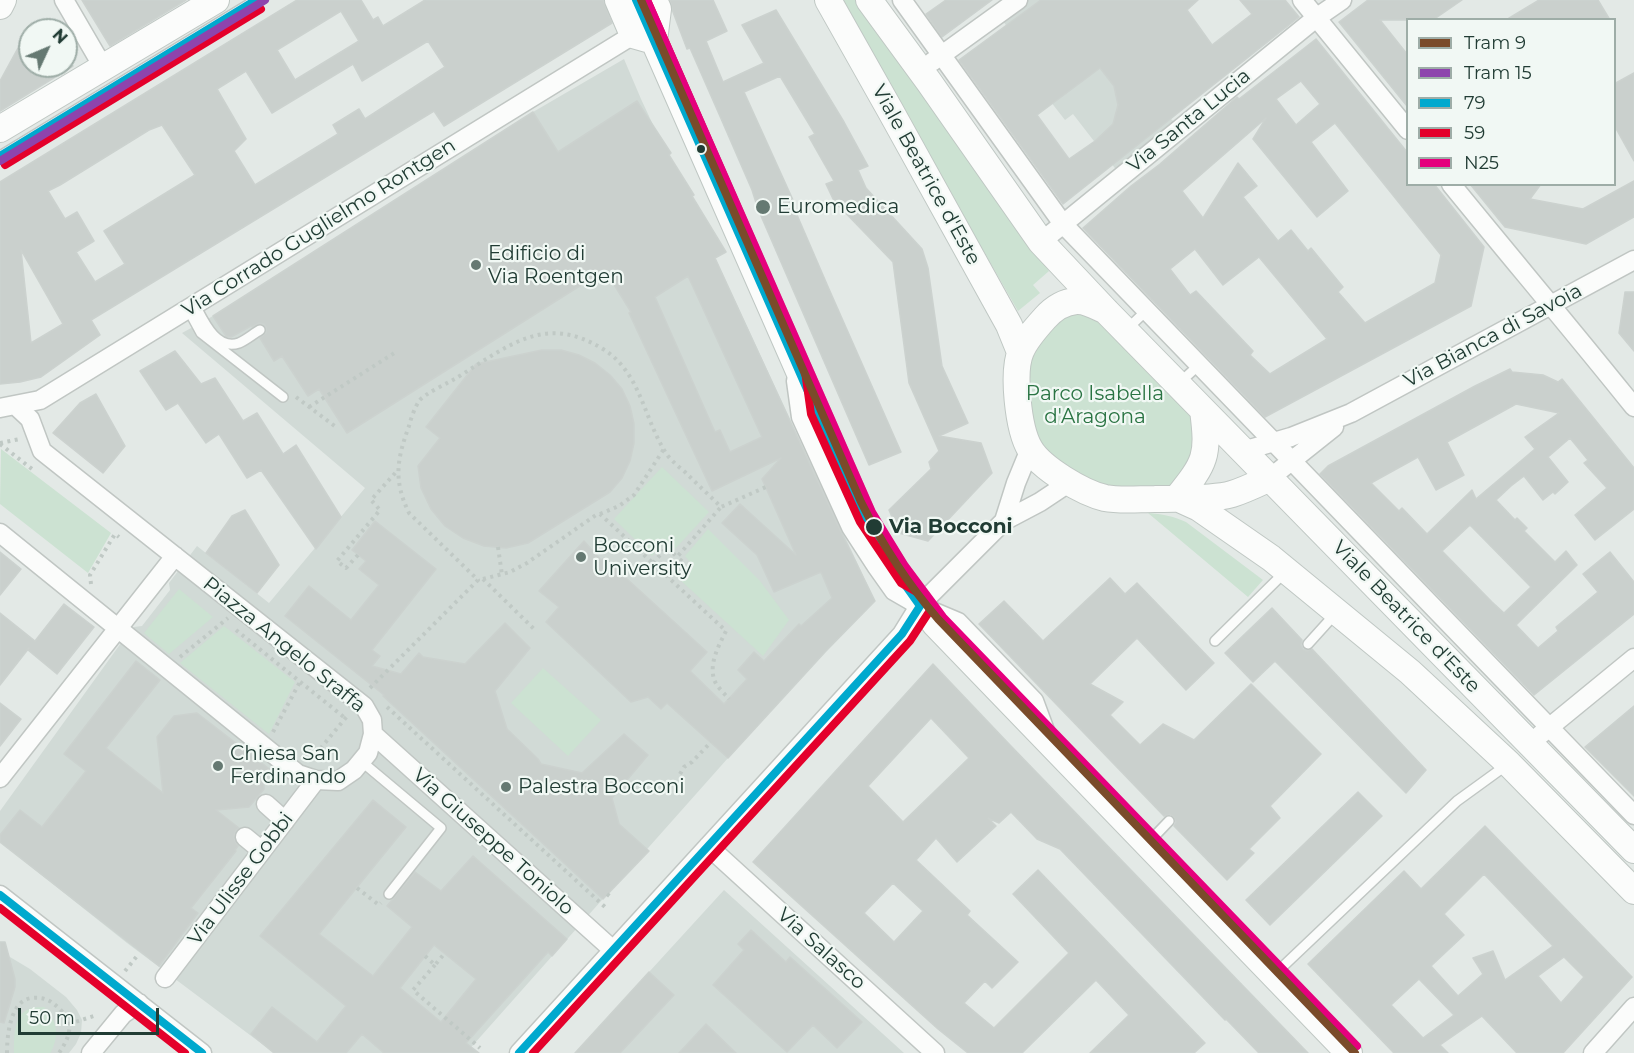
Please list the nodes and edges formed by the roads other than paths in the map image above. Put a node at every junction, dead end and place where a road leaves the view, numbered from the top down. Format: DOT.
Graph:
graph roads {
  1 [pos="3,0"];
  2 [pos="63,0"];
  3 [pos="216,0"];
  4 [pos="256,0"];
  5 [pos="618,0"];
  6 [pos="636,0"];
  7 [pos="654,0"];
  8 [pos="828,0"];
  9 [pos="869,0"];
  10 [pos="902,0"];
  11 [pos="1018,0"];
  12 [pos="1302,0"];
  13 [pos="1342,0"];
  14 [pos="0,6"];
  15 [pos="1316,18"];
  16 [pos="644,38"];
  17 [pos="942,55"];
  18 [pos="104,66"];
  19 [pos="921,71"];
  20 [pos="0,129"];
  21 [pos="1406,129"];
  22 [pos="0,156"];
  23 [pos="1453,186"];
  24 [pos="1063,224"];
  25 [pos="1041,242"];
  26 [pos="1634,260"];
  27 [pos="1550,306"];
  28 [pos="191,307"];
  29 [pos="1106,311"];
  30 [pos="1146,311"];
  31 [pos="260,330"];
  32 [pos="1125,330"];
  33 [pos="1020,352"];
  34 [pos="1199,365"];
  35 [pos="1177,384"];
  36 [pos="283,397"];
  37 [pos="8,406"];
  38 [pos="1634,407"];
  39 [pos="1203,410"];
  40 [pos="1351,413"];
  41 [pos="1274,443"];
  42 [pos="1030,449"];
  43 [pos="1243,451"];
  44 [pos="1291,460"];
  45 [pos="1270,478"];
  46 [pos="1070,482"];
  47 [pos="1177,498"];
  48 [pos="1004,521"];
  49 [pos="0,533"];
  50 [pos="182,562"];
  51 [pos="1286,571"];
  52 [pos="920,606"];
  53 [pos="1338,612"];
  54 [pos="125,634"];
  55 [pos="1215,641"];
  56 [pos="1308,644"];
  57 [pos="1634,658"];
  58 [pos="373,734"];
  59 [pos="1539,736"];
  60 [pos="361,761"];
  61 [pos="1509,764"];
  62 [pos="307,777"];
  63 [pos="0,778"];
  64 [pos="266,804"];
  65 [pos="1634,815"];
  66 [pos="285,821"];
  67 [pos="1169,821"];
  68 [pos="245,837"];
  69 [pos="1147,843"];
  70 [pos="708,846"];
  71 [pos="1634,850"];
  72 [pos="262,851"];
  73 [pos="1634,891"];
  74 [pos="389,894"];
  75 [pos="0,895"];
  76 [pos="613,950"];
  77 [pos="1274,975"];
  78 [pos="165,978"];
  79 [pos="139,1003"];
  80 [pos="1634,1007"];
  81 [pos="91,1053"];
  82 [pos="202,1053"];
  83 [pos="519,1053"];
  84 [pos="935,1053"];
  85 [pos="1349,1053"];
  86 [pos="1593,1053"];
  1 -- 14 [label="main road"];
  2 -- 18 [label="street"];
  3 -- 18 [label="main road"];
  4 -- 22 [label="lane"];
  5 -- 16 [label="main road"];
  6 -- 16 [label="lane"];
  7 -- 16 [label="main road"];
  8 -- 33 [label="main road, Viale Beatrice d'Este"];
  9 -- 19 [label="main road, Viale Beatrice d'Este"];
  10 -- 17 [label="street, Viale Beatrice d'Este"];
  11 -- 17 [label="street"];
  12 -- 15 [label="street"];
  13 -- 15 [label="street, Via Santa Lucia"];
  15 -- 21 [label="street"];
  15 -- 24 [label="street, Via Santa Lucia"];
  16 -- 28 [label="street, Via Corrado Guglielmo Rontgen"];
  16 -- 52 [label="main road"];
  17 -- 19 [label="street"];
  17 -- 24 [label="street, Viale Beatrice d'Este"];
  18 -- 20 [label="main road"];
  19 -- 25 [label="main road, Viale Beatrice d'Este"];
  23 -- 27 [label="street"];
  24 -- 25 [label="street"];
  24 -- 30 [label="street, Viale Beatrice d'Este"];
  25 -- 29 [label="main road, Viale Beatrice d'Este"];
  26 -- 27 [label="street, Via Bianca di Savoia"];
  27 -- 38 [label="street"];
  27 -- 40 [label="street, Via Bianca di Savoia"];
  28 -- 31 [label="lane"];
  28 -- 36 [label="lane"];
  28 -- 37 [label="street, Via Corrado Guglielmo Rontgen"];
  29 -- 32 [label="main road, Viale Beatrice d'Este"];
  29 -- 33 [label="main road"];
  30 -- 32 [label="lane"];
  30 -- 34 [label="street, Viale Beatrice d'Este"];
  32 -- 35 [label="main road, Viale Beatrice d'Este"];
  33 -- 42 [label="main road"];
  34 -- 35 [label="lane"];
  34 -- 41 [label="street, Viale Beatrice d'Este"];
  35 -- 39 [label="main road, Viale Beatrice d'Este"];
  37 -- 50 [label="street, Piazza Angelo Sraffa"];
  39 -- 43 [label="main road, Viale Beatrice d'Este"];
  39 -- 47 [label="main road"];
  40 -- 41 [label="street, Via Bianca di Savoia"];
  40 -- 44 [label="street, Via Bianca di Savoia"];
  41 -- 43 [label="street, Via Bianca di Savoia"];
  41 -- 44 [label="street, Viale Beatrice d'Este"];
  42 -- 46 [label="main road"];
  42 -- 48 [label="street"];
  43 -- 45 [label="main road, Viale Beatrice d'Este"];
  44 -- 45 [label="street, Via Bianca di Savoia"];
  44 -- 59 [label="street, Viale Beatrice d'Este"];
  45 -- 47 [label="main road"];
  45 -- 59 [label="main road, Viale Beatrice d'Este"];
  46 -- 47 [label="main road"];
  46 -- 48 [label="street"];
  47 -- 51 [label="main road, Viale Beatrice d'Este"];
  48 -- 52 [label="street"];
  49 -- 54 [label="street"];
  50 -- 54 [label="street"];
  50 -- 58 [label="street, Piazza Angelo Sraffa"];
  51 -- 53 [label="main road, Viale Beatrice d'Este"];
  51 -- 55 [label="lane"];
  52 -- 69 [label="main road"];
  52 -- 70 [label="street"];
  53 -- 56 [label="lane"];
  53 -- 61 [label="main road, Viale Beatrice d'Este"];
  54 -- 62 [label="street"];
  54 -- 63 [label="street"];
  57 -- 59 [label="street"];
  58 -- 60 [label="street, Piazza Angelo Sraffa"];
  58 -- 76 [label="street, Via Giuseppe Toniolo"];
  59 -- 65 [label="street, Viale Beatrice d'Este"];
  59 -- 71 [label="main road, Viale Beatrice d'Este"];
  60 -- 62 [label="street, Piazza Angelo Sraffa"];
  60 -- 74 [label="lane"];
  61 -- 73 [label="main road, Viale Beatrice d'Este"];
  61 -- 77 [label="lane"];
  62 -- 66 [label="street, Via Ulisse Gobbi"];
  64 -- 66 [label="street"];
  66 -- 72 [label="street, Via Ulisse Gobbi"];
  67 -- 69 [label="lane"];
  68 -- 72 [label="street"];
  69 -- 77 [label="main road"];
  70 -- 76 [label="street"];
  70 -- 84 [label="street, Via Salasco"];
  72 -- 78 [label="street, Via Ulisse Gobbi"];
  75 -- 79 [label="street"];
  76 -- 83 [label="street"];
  77 -- 85 [label="main road"];
  79 -- 81 [label="street"];
  79 -- 82 [label="street"];
  80 -- 86 [label="street"];
}
